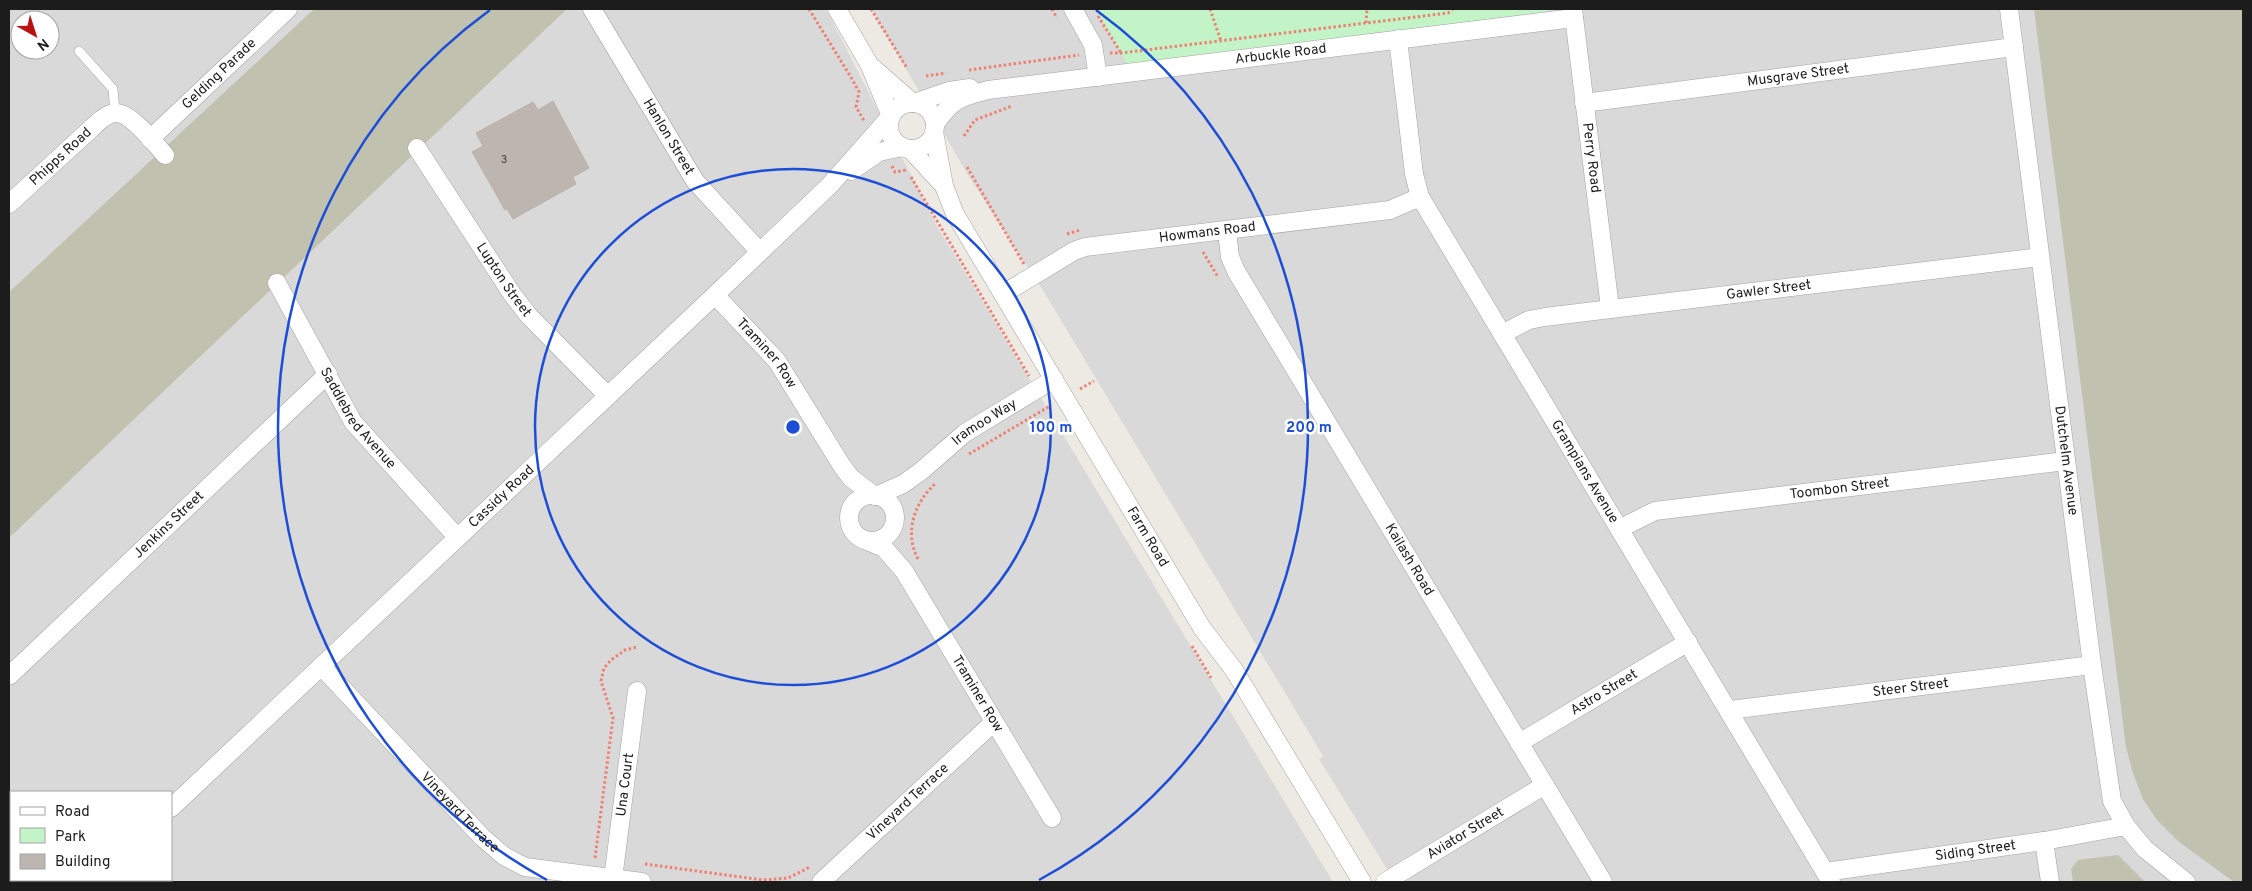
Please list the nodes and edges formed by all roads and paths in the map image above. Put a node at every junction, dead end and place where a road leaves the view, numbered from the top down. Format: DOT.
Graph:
graph roads {
  1 [pos="288,9"];
  2 [pos="810,9"];
  3 [pos="837,9"];
  4 [pos="871,9"];
  5 [pos="1073,9"];
  6 [pos="1094,9"];
  7 [pos="1210,9"];
  8 [pos="1367,9"];
  9 [pos="1453,9"];
  10 [pos="2009,9"];
  11 [pos="594,10"];
  12 [pos="1573,13"];
  13 [pos="1366,23"];
  14 [pos="1398,39"];
  15 [pos="1221,42"];
  16 [pos="2014,47"];
  17 [pos="79,50"];
  18 [pos="1095,53"];
  19 [pos="1121,54"];
  20 [pos="869,64"];
  21 [pos="907,68"];
  22 [pos="964,70"];
  23 [pos="955,72"];
  24 [pos="926,76"];
  25 [pos="1098,77"];
  26 [pos="988,90"];
  27 [pos="914,103"];
  28 [pos="1584,103"];
  29 [pos="1020,105"];
  30 [pos="115,113"];
  31 [pos="890,116"];
  32 [pos="934,128"];
  33 [pos="873,135"];
  34 [pos="964,136"];
  35 [pos="150,139"];
  36 [pos="417,148"];
  37 [pos="907,148"];
  38 [pos="882,151"];
  39 [pos="165,155"];
  40 [pos="966,167"];
  41 [pos="830,185"];
  42 [pos="944,186"];
  43 [pos="1420,197"];
  44 [pos="9,204"];
  45 [pos="1226,230"];
  46 [pos="760,252"];
  47 [pos="2040,257"];
  48 [pos="1031,277"];
  49 [pos="278,283"];
  50 [pos="1004,294"];
  51 [pos="716,296"];
  52 [pos="1610,308"];
  53 [pos="1502,334"];
  54 [pos="328,374"];
  55 [pos="1054,379"];
  56 [pos="1094,381"];
  57 [pos="1037,389"];
  58 [pos="608,396"];
  59 [pos="1065,398"];
  60 [pos="1049,407"];
  61 [pos="1054,416"];
  62 [pos="967,455"];
  63 [pos="2066,461"];
  64 [pos="842,466"];
  65 [pos="920,472"];
  66 [pos="939,480"];
  67 [pos="876,496"];
  68 [pos="850,513"];
  69 [pos="895,522"];
  70 [pos="1619,529"];
  71 [pos="457,537"];
  72 [pos="867,541"];
  73 [pos="920,561"];
  74 [pos="904,571"];
  75 [pos="1688,642"];
  76 [pos="1191,644"];
  77 [pos="637,648"];
  78 [pos="321,666"];
  79 [pos="2092,666"];
  80 [pos="9,676"];
  81 [pos="1211,678"];
  82 [pos="637,691"];
  83 [pos="1730,710"];
  84 [pos="994,722"];
  85 [pos="1519,743"];
  86 [pos="1544,785"];
  87 [pos="172,807"];
  88 [pos="1052,818"];
  89 [pos="2126,826"];
  90 [pos="2044,841"];
  91 [pos="587,857"];
  92 [pos="596,858"];
  93 [pos="616,860"];
  94 [pos="817,860"];
  95 [pos="1828,877"];
  96 [pos="613,879"];
  97 [pos="642,882"];
  98 [pos="821,882"];
  99 [pos="1362,882"];
  100 [pos="1385,882"];
  101 [pos="1603,882"];
  102 [pos="2050,882"];
  103 [pos="2186,882"];
  1 -- 35 [label="street, Gelding Parade"];
  2 -- 33 [label="path"];
  3 -- 20 [label="street"];
  4 -- 21 [label="path"];
  5 -- 18 [label="street"];
  6 -- 19 [label="path"];
  7 -- 15 [label="path"];
  8 -- 13 [label="path"];
  9 -- 13 [label="path"];
  10 -- 16 [label="street, Dutchelm Avenue"];
  11 -- 46 [label="street, Hanlon Street"];
  12 -- 14 [label="street, Arbuckle Road"];
  12 -- 28 [label="street, Perry Road"];
  13 -- 15 [label="path"];
  14 -- 25 [label="street, Arbuckle Road"];
  14 -- 43 [label="street, Grampians Avenue"];
  15 -- 19 [label="path"];
  16 -- 28 [label="street, Musgrave Street"];
  16 -- 47 [label="street, Dutchelm Avenue"];
  17 -- 30 [label="lane"];
  18 -- 19 [label="path"];
  18 -- 22 [label="path"];
  18 -- 25 [label="street"];
  20 -- 27 [label="street"];
  20 -- 31 [label="street"];
  23 -- 24 [label="path"];
  25 -- 26 [label="street, Arbuckle Road"];
  26 -- 27 [label="street, Arbuckle Road"];
  26 -- 32 [label="street, Arbuckle Road"];
  27 -- 31 [label="street"];
  27 -- 32 [label="street"];
  28 -- 52 [label="street, Perry Road"];
  29 -- 34 [label="path"];
  30 -- 35 [label="street"];
  30 -- 44 [label="street, Phipps Road"];
  31 -- 33 [label="street, Cassidy Road"];
  31 -- 37 [label="street"];
  32 -- 37 [label="street"];
  32 -- 42 [label="street, Farm Road"];
  33 -- 41 [label="street, Cassidy Road"];
  35 -- 39 [label="street"];
  36 -- 58 [label="street, Lupton Street"];
  37 -- 38 [label="street, Cassidy Road"];
  37 -- 42 [label="street, Farm Road"];
  38 -- 41 [label="street, Cassidy Road"];
  38 -- 57 [label="path"];
  40 -- 48 [label="path"];
  41 -- 46 [label="street, Cassidy Road"];
  42 -- 50 [label="street, Farm Road"];
  43 -- 45 [label="street, Howmans Road"];
  43 -- 53 [label="street, Grampians Avenue"];
  45 -- 48 [label="street, Howmans Road"];
  45 -- 85 [label="street, Kailash Road"];
  46 -- 51 [label="street, Cassidy Road"];
  47 -- 52 [label="street, Gawler Street"];
  47 -- 63 [label="street, Dutchelm Avenue"];
  48 -- 50 [label="street, Howmans Road"];
  49 -- 54 [label="street, Saddlebred Avenue"];
  50 -- 55 [label="street, Farm Road"];
  51 -- 58 [label="street, Cassidy Road"];
  51 -- 64 [label="street, Traminer Row"];
  52 -- 53 [label="street, Gawler Street"];
  53 -- 70 [label="street, Grampians Avenue"];
  54 -- 71 [label="street, Saddlebred Avenue"];
  54 -- 80 [label="street, Jenkins Street"];
  55 -- 57 [label="street, Iramoo Way"];
  55 -- 59 [label="street, Farm Road"];
  56 -- 59 [label="path"];
  57 -- 60 [label="path"];
  57 -- 65 [label="street, Iramoo Way"];
  58 -- 71 [label="street, Cassidy Road"];
  59 -- 60 [label="path"];
  59 -- 99 [label="street, Farm Road"];
  60 -- 61 [label="path"];
  60 -- 62 [label="path"];
  63 -- 70 [label="street, Toombon Street"];
  63 -- 79 [label="street, Dutchelm Avenue"];
  64 -- 67 [label="street, Traminer Row"];
  64 -- 68 [label="street, Traminer Row"];
  65 -- 67 [label="street, Iramoo Way"];
  65 -- 69 [label="street, Iramoo Way"];
  66 -- 73 [label="path"];
  67 -- 68 [label="street"];
  67 -- 69 [label="street"];
  68 -- 72 [label="street"];
  69 -- 72 [label="street"];
  69 -- 74 [label="street, Traminer Row"];
  70 -- 75 [label="street, Grampians Avenue"];
  71 -- 78 [label="street, Cassidy Road"];
  72 -- 74 [label="street, Traminer Row"];
  74 -- 84 [label="street, Traminer Row"];
  75 -- 83 [label="street, Grampians Avenue"];
  75 -- 85 [label="street, Astro Street"];
  76 -- 81 [label="path"];
  77 -- 92 [label="path"];
  78 -- 87 [label="street, Cassidy Road"];
  78 -- 96 [label="street, Vineyard Terrace"];
  79 -- 83 [label="street, Steer Street"];
  79 -- 89 [label="street, Dutchelm Avenue"];
  82 -- 93 [label="street, Una Court"];
  83 -- 95 [label="street, Grampians Avenue"];
  84 -- 88 [label="street, Traminer Row"];
  84 -- 98 [label="street, Vineyard Terrace"];
  85 -- 86 [label="street, Kailash Road"];
  86 -- 100 [label="street, Aviator Street"];
  86 -- 101 [label="street, Kailash Road"];
  89 -- 90 [label="street, Siding Street"];
  89 -- 103 [label="street, Dutchelm Avenue"];
  90 -- 95 [label="street, Siding Street"];
  90 -- 102 [label="street"];
  91 -- 92 [label="path"];
  92 -- 93 [label="path"];
  93 -- 94 [label="path"];
  93 -- 96 [label="street, Una Court"];
  96 -- 97 [label="street, Vineyard Terrace"];
}
